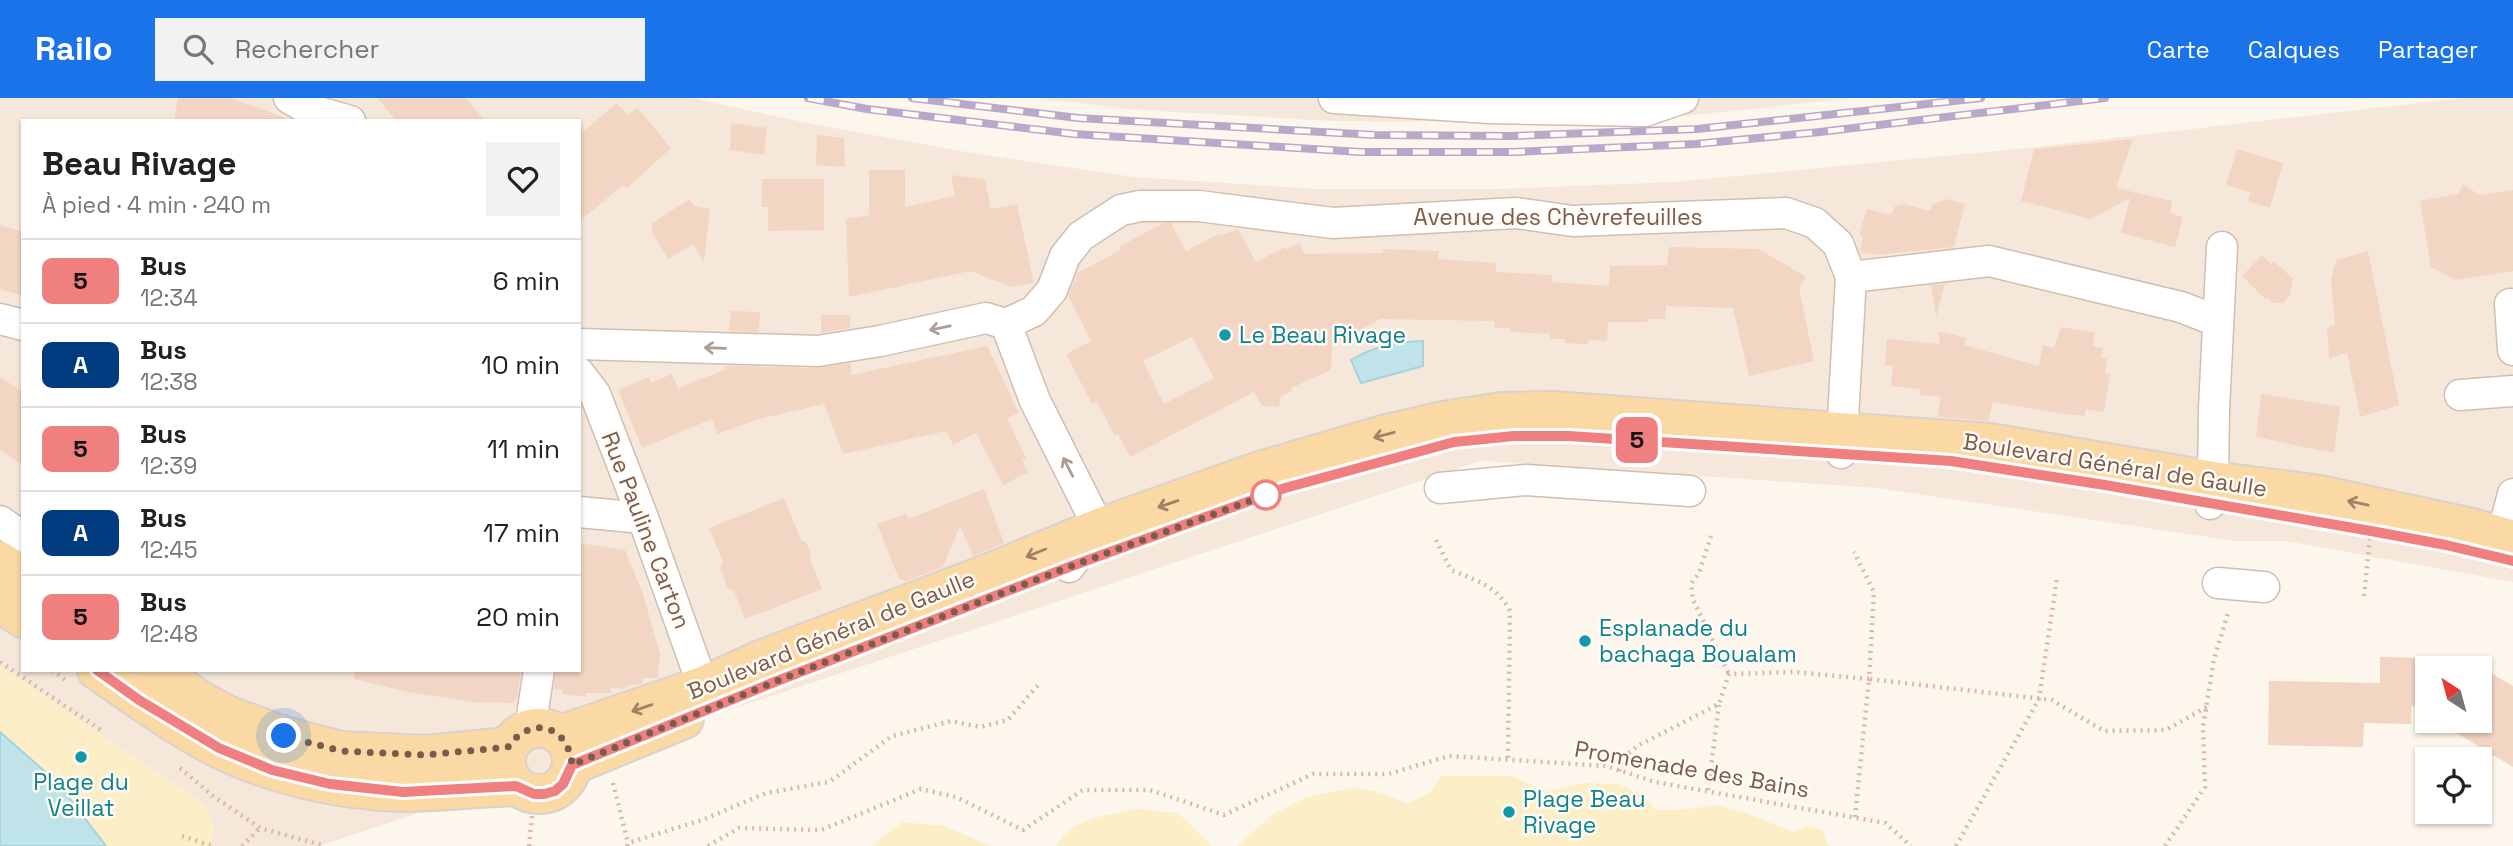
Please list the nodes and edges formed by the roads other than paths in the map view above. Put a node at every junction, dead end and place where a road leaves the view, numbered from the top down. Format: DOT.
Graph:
graph roads {
  1 [pos="289,98"];
  2 [pos="350,98"];
  3 [pos="1334,98"];
  4 [pos="1682,98"];
  5 [pos="343,119"];
  6 [pos="362,119"];
  7 [pos="2222,247"];
  8 [pos="1851,278"];
  9 [pos="2510,304"];
  10 [pos="0,320"];
  11 [pos="2217,321"];
  12 [pos="1006,324"];
  13 [pos="21,325"];
  14 [pos="581,344"];
  15 [pos="2513,350"];
  16 [pos="581,382"];
  17 [pos="2513,391"];
  18 [pos="2460,396"];
  19 [pos="1841,442"];
  20 [pos="1440,488"];
  21 [pos="1690,491"];
  22 [pos="2212,493"];
  23 [pos="2513,494"];
  24 [pos="581,512"];
  25 [pos="643,518"];
  26 [pos="0,522"];
  27 [pos="1099,528"];
  28 [pos="21,536"];
  29 [pos="2509,546"];
  30 [pos="0,561"];
  31 [pos="1069,567"];
  32 [pos="21,576"];
  33 [pos="2264,587"];
  34 [pos="2224,595"];
  35 [pos="0,603"];
  36 [pos="21,617"];
  37 [pos="107,672"];
  38 [pos="539,672"];
  39 [pos="174,686"];
  40 [pos="703,686"];
  41 [pos="553,746"];
  42 [pos="525,790"];
  1 -- 5 [label="street"];
  2 -- 6 [label="street"];
  3 -- 4 [label="street"];
  7 -- 11 [label="street"];
  8 -- 11 [label="street"];
  8 -- 12 [label="street, Avenue des Chèvrefeuilles"];
  8 -- 19 [label="street"];
  9 -- 15 [label="street"];
  10 -- 13 [label="street"];
  11 -- 22 [label="street"];
  12 -- 14 [label="street, one-way"];
  27 -- 12 [label="street, one-way"];
  16 -- 25 [label="street, Rue Pauline Carton"];
  17 -- 18 [label="street"];
  19 -- 22 [label="main road, Boulevard Général de Gaulle"];
  19 -- 27 [label="main road, Boulevard Général de Gaulle, one-way"];
  19 -- 31 [label="main road, Boulevard Général de Gaulle"];
  20 -- 21 [label="street"];
  22 -- 29 [label="main road, Boulevard Général de Gaulle"];
  29 -- 22 [label="main road, Boulevard Général de Gaulle, one-way"];
  23 -- 29 [label="street"];
  24 -- 25 [label="street"];
  25 -- 40 [label="street, Rue Pauline Carton"];
  26 -- 28 [label="street"];
  27 -- 31 [label="street"];
  27 -- 40 [label="main road, Boulevard Général de Gaulle, one-way"];
  30 -- 32 [label="main road"];
  31 -- 41 [label="main road, Boulevard Général de Gaulle"];
  33 -- 34 [label="street"];
  35 -- 36 [label="main road"];
  37 -- 39 [label="main road, Boulevard Général de Gaulle"];
  38 -- 41 [label="street"];
  39 -- 41 [label="main road, Boulevard Général de Gaulle"];
  39 -- 42 [label="main road, Boulevard Général de Gaulle"];
  40 -- 41 [label="main road, Boulevard Général de Gaulle, one-way"];
  41 -- 42 [label="main road, Boulevard Général de Gaulle"];
  41 -- 42 [label="main road"];
}
